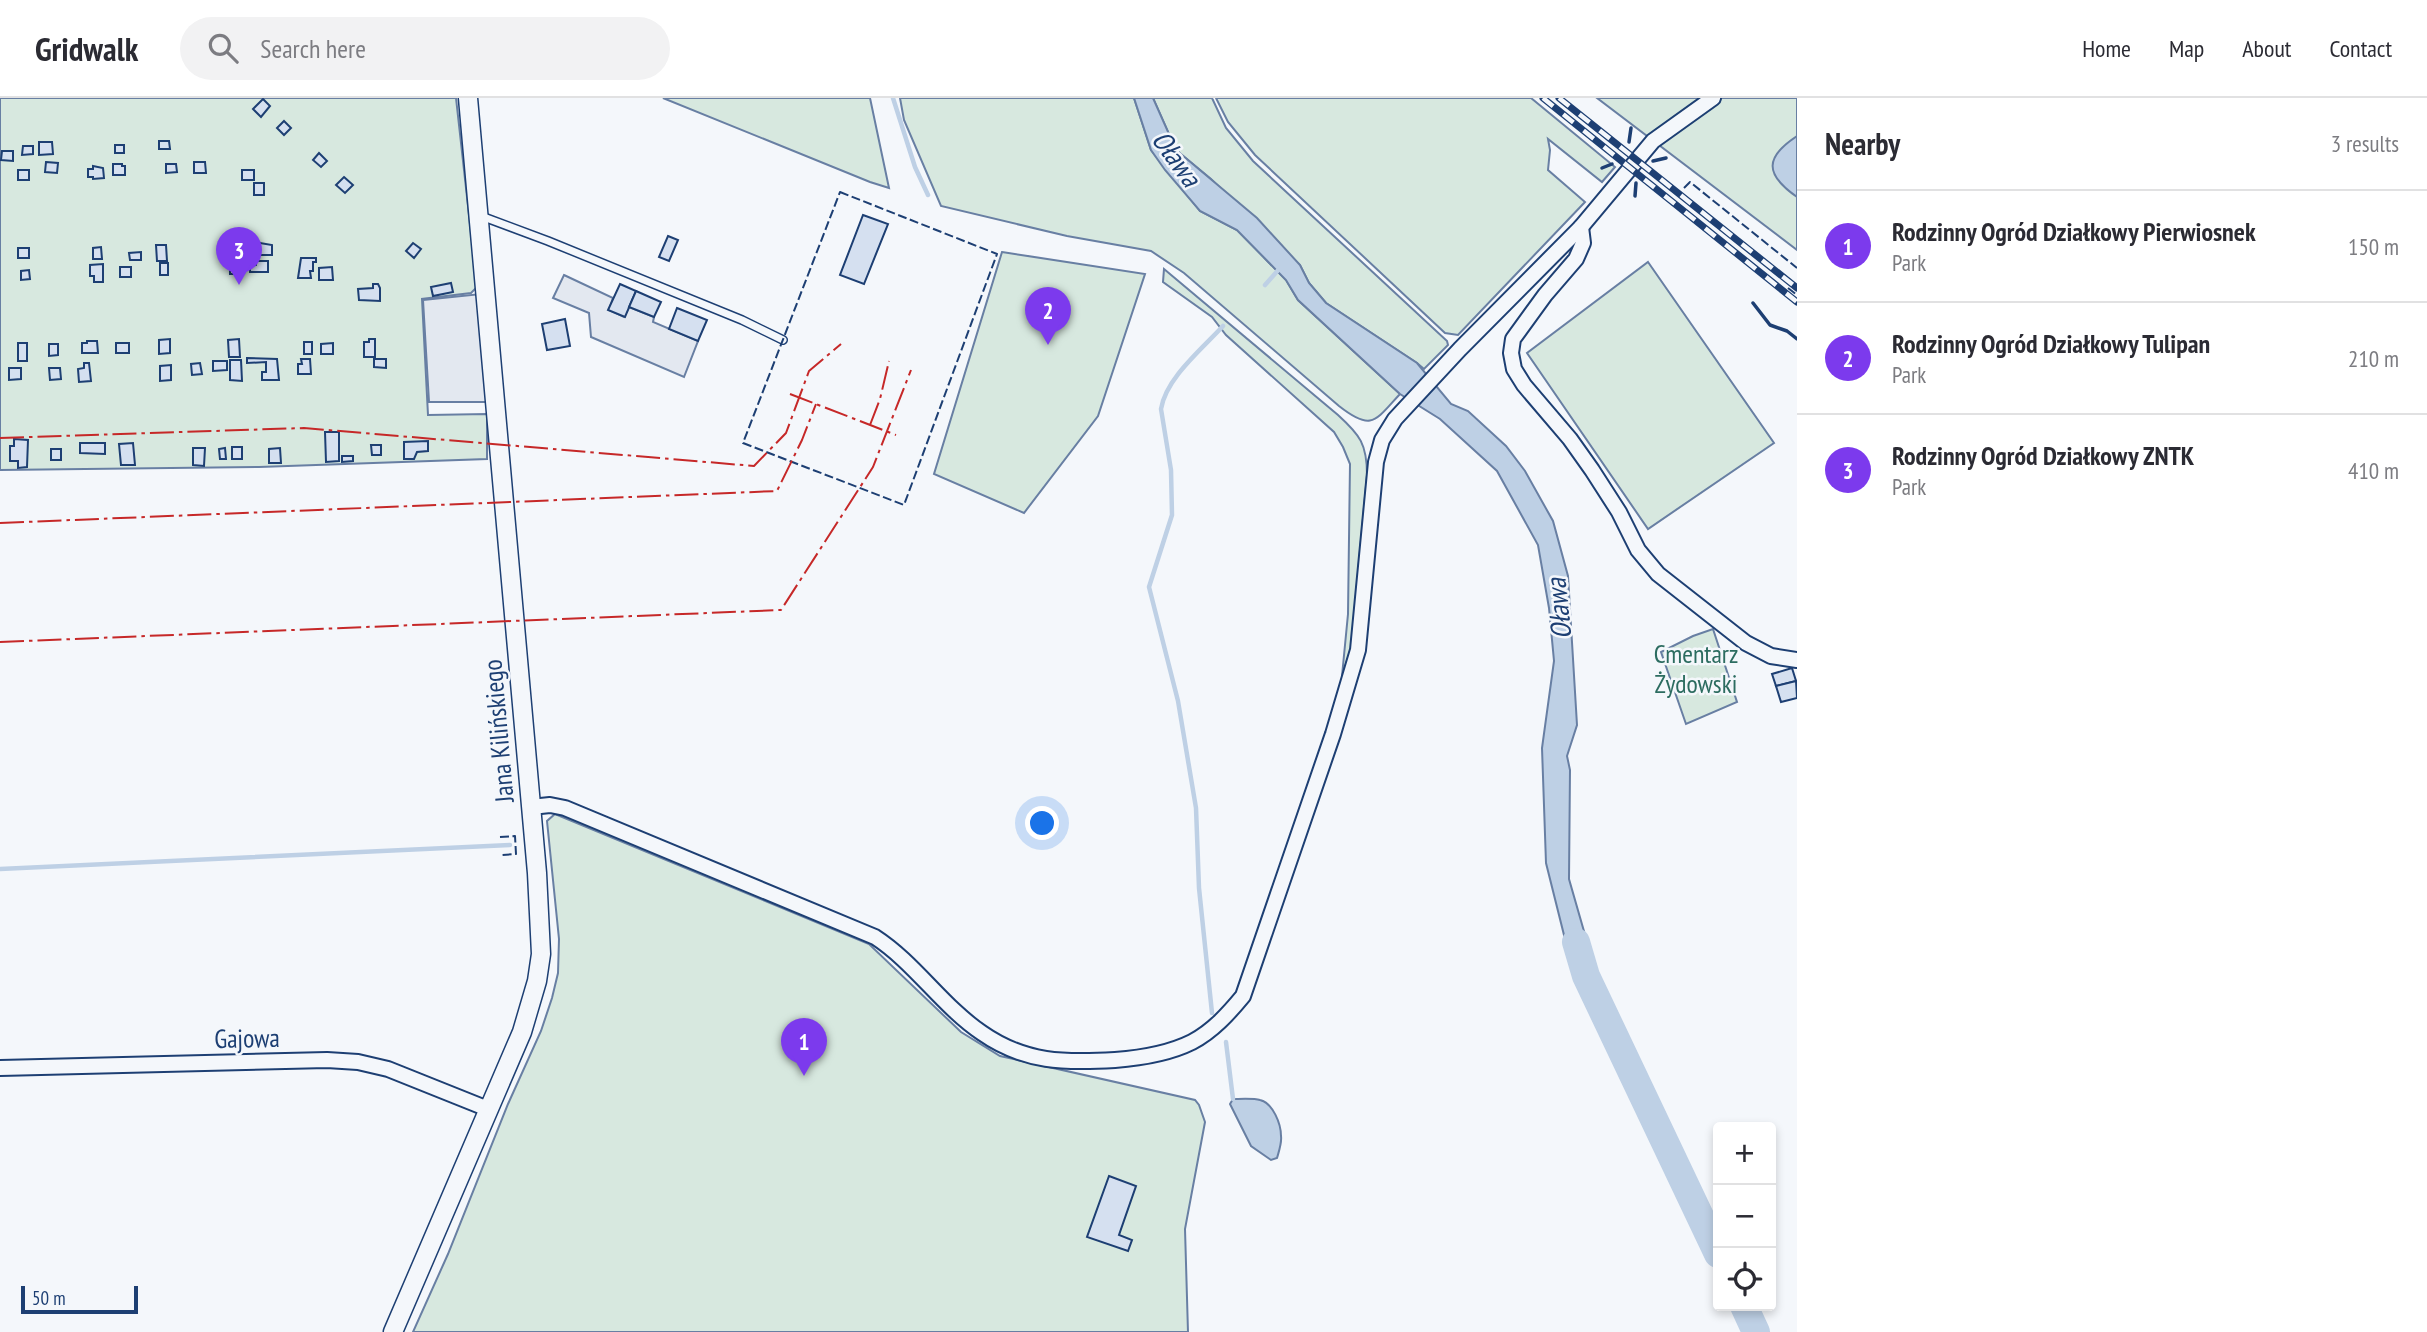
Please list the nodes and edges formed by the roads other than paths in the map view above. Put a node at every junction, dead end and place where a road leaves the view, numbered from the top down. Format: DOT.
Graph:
graph roads {
  1 [pos="468,98"];
  2 [pos="1713,98"];
  3 [pos="480,216"];
  4 [pos="1585,222"];
  5 [pos="783,340"];
  6 [pos="1797,660"];
  7 [pos="531,807"];
  8 [pos="0,1068"];
  9 [pos="488,1109"];
  10 [pos="393,1332"];
  1 -- 3 [label="street, Jana Kilińskiego"];
  2 -- 4 [label="street"];
  3 -- 5 [label="lane"];
  3 -- 7 [label="street, Jana Kilińskiego"];
  4 -- 6 [label="street"];
  4 -- 7 [label="street"];
  7 -- 9 [label="street, Jana Kilińskiego"];
  8 -- 9 [label="street, Gajowa"];
  9 -- 10 [label="street, Jana Kilińskiego"];
}
